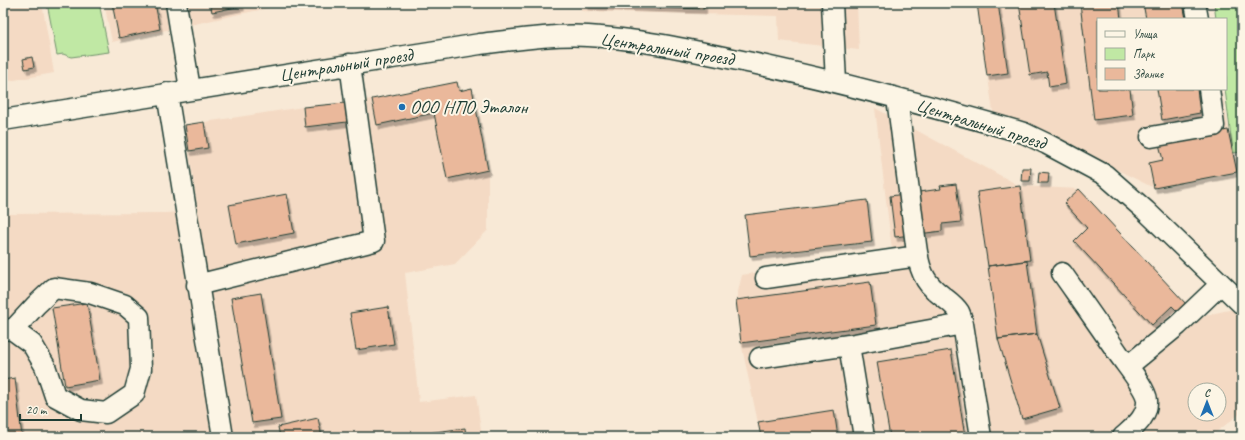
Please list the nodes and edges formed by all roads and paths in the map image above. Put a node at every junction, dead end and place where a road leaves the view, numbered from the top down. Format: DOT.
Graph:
graph roads {
  1 [pos="176,3"];
  2 [pos="832,3"];
  3 [pos="1195,3"];
  4 [pos="1198,18"];
  5 [pos="350,64"];
  6 [pos="836,82"];
  7 [pos="190,89"];
  8 [pos="1208,90"];
  9 [pos="166,94"];
  10 [pos="897,98"];
  11 [pos="3,120"];
  12 [pos="1151,137"];
  13 [pos="918,256"];
  14 [pos="1062,273"];
  15 [pos="766,278"];
  16 [pos="1221,284"];
  17 [pos="197,285"];
  18 [pos="1242,304"];
  19 [pos="963,324"];
  20 [pos="8,329"];
  21 [pos="849,344"];
  22 [pos="760,358"];
  23 [pos="1128,366"];
  24 [pos="222,437"];
  25 [pos="864,437"];
  26 [pos="981,437"];
  27 [pos="1123,437"];
  1 -- 7 [label="street"];
  2 -- 6 [label="street"];
  3 -- 4 [label="street"];
  5 -- 6 [label="street, Центральный проезд"];
  5 -- 7 [label="street, Центральный проезд"];
  5 -- 17 [label="street"];
  6 -- 10 [label="street, Центральный проезд"];
  7 -- 9 [label="street, Центральный проезд"];
  8 -- 12 [label="street"];
  9 -- 11 [label="street, Центральный проезд"];
  9 -- 17 [label="street"];
  10 -- 13 [label="street"];
  10 -- 16 [label="street, Центральный проезд"];
  13 -- 15 [label="street"];
  13 -- 19 [label="street"];
  14 -- 23 [label="street"];
  16 -- 18 [label="street, Центральный проезд"];
  16 -- 23 [label="street"];
  17 -- 24 [label="street"];
  19 -- 21 [label="street"];
  19 -- 26 [label="street"];
  20 -- 20 [label="street"];
  21 -- 22 [label="street"];
  21 -- 25 [label="street"];
  23 -- 27 [label="street"];
}
